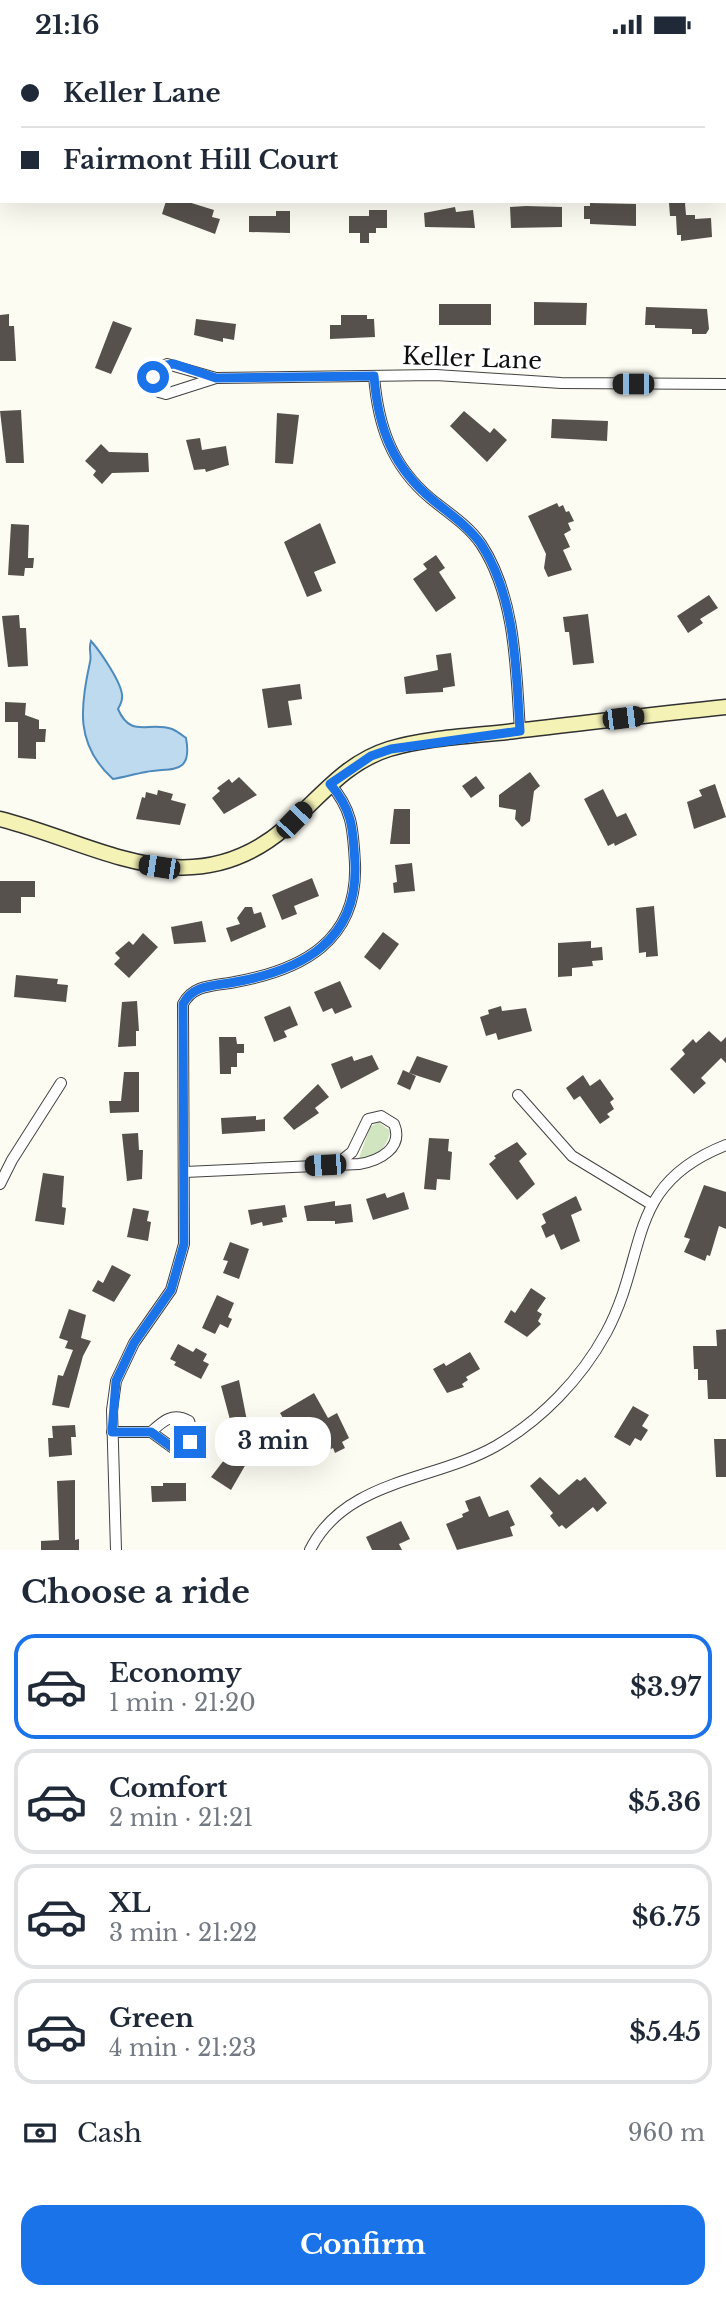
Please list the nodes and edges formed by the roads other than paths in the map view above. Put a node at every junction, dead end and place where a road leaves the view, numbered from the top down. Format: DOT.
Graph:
graph roads {
  1 [pos="374,376"];
  2 [pos="216,378"];
  3 [pos="726,384"];
  4 [pos="726,706"];
  5 [pos="520,731"];
  6 [pos="330,784"];
  7 [pos="0,818"];
  8 [pos="61,1083"];
  9 [pos="518,1095"];
  10 [pos="726,1145"];
  11 [pos="336,1165"];
  12 [pos="185,1172"];
  13 [pos="0,1184"];
  14 [pos="651,1204"];
  15 [pos="112,1432"];
  16 [pos="151,1432"];
  17 [pos="116,1550"];
  18 [pos="310,1550"];
  1 -- 2 [label="street, Keller Lane"];
  1 -- 3 [label="street, Keller Lane"];
  1 -- 5 [label="street"];
  2 -- 2 [label="street, Keller Lane"];
  4 -- 5 [label="street"];
  5 -- 6 [label="street"];
  6 -- 7 [label="street"];
  6 -- 12 [label="street"];
  8 -- 13 [label="street"];
  9 -- 14 [label="street"];
  10 -- 14 [label="street"];
  11 -- 11 [label="street"];
  11 -- 12 [label="street"];
  12 -- 15 [label="street"];
  14 -- 18 [label="street"];
  15 -- 16 [label="street"];
  15 -- 17 [label="street"];
}
